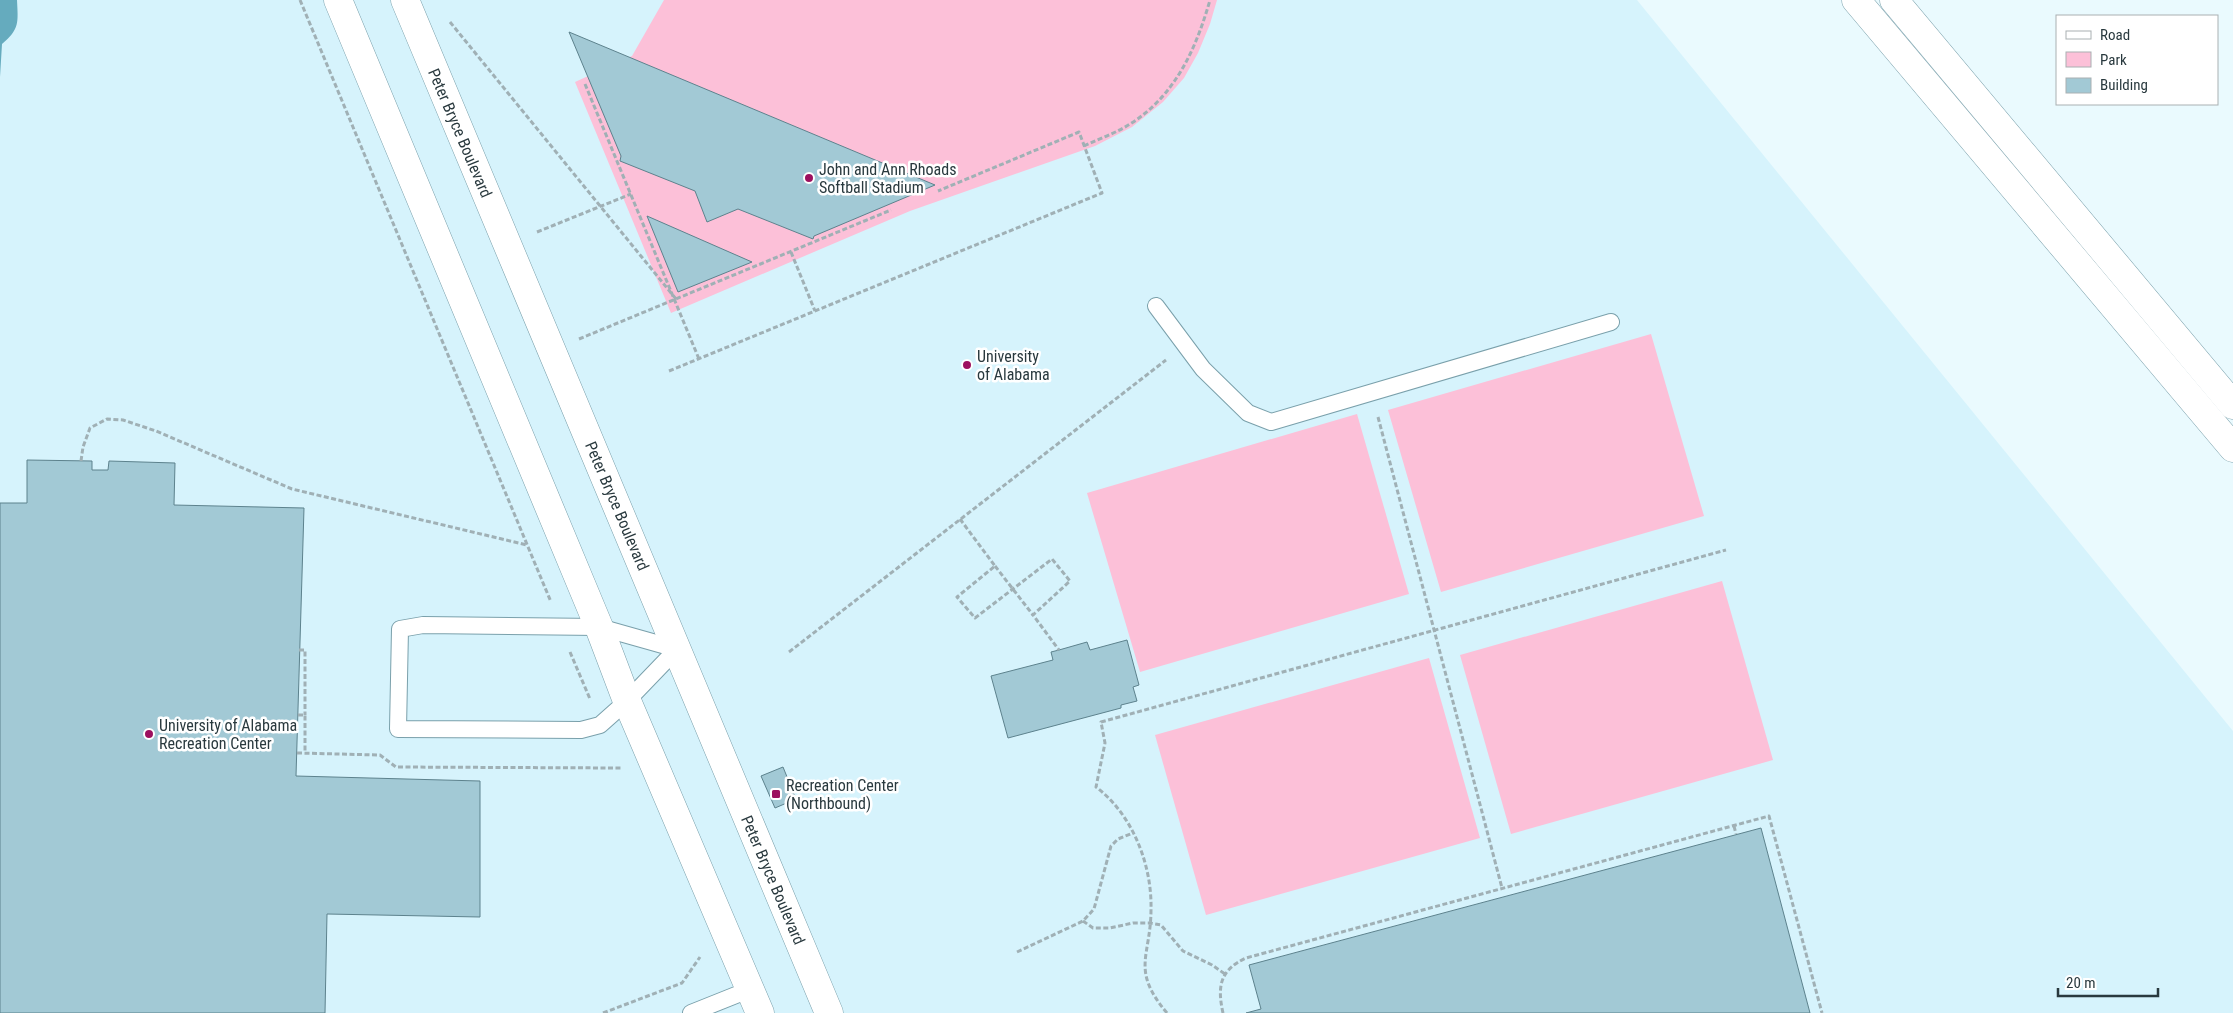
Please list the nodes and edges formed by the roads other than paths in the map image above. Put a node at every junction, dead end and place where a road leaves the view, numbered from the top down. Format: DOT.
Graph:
graph roads {
  1 [pos="338,0"];
  2 [pos="405,0"];
  3 [pos="1856,0"];
  4 [pos="1894,0"];
  5 [pos="1156,306"];
  6 [pos="1611,322"];
  7 [pos="2233,405"];
  8 [pos="2233,448"];
  9 [pos="600,627"];
  10 [pos="677,648"];
  11 [pos="628,701"];
  12 [pos="756,1001"];
  13 [pos="691,1013"];
  14 [pos="829,1013"];
  1 -- 9 [label="main road"];
  2 -- 10 [label="main road, Peter Bryce Boulevard"];
  3 -- 8 [label="main road"];
  4 -- 7 [label="main road"];
  5 -- 6 [label="lane"];
  9 -- 10 [label="lane"];
  9 -- 11 [label="main road"];
  9 -- 11 [label="lane"];
  10 -- 11 [label="lane"];
  10 -- 14 [label="main road, Peter Bryce Boulevard"];
  11 -- 12 [label="main road"];
  12 -- 13 [label="lane"];
}
